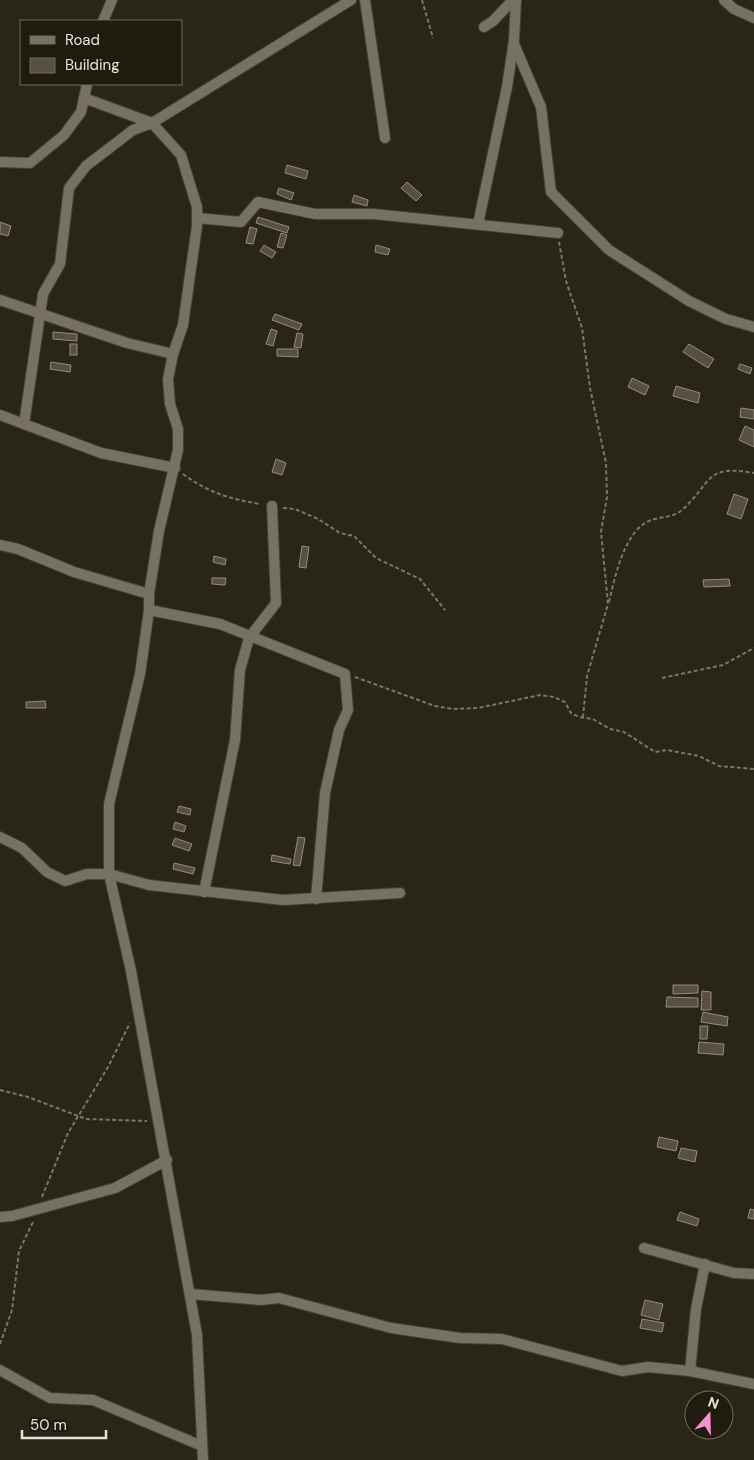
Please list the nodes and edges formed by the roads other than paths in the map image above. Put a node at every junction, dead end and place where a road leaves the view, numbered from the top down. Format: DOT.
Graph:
graph roads {
  1 [pos="112,0"];
  2 [pos="351,0"];
  3 [pos="365,0"];
  4 [pos="514,0"];
  5 [pos="724,0"];
  6 [pos="754,18"];
  7 [pos="103,20"];
  8 [pos="484,27"];
  9 [pos="514,44"];
  10 [pos="87,85"];
  11 [pos="84,98"];
  12 [pos="152,123"];
  13 [pos="385,138"];
  14 [pos="0,162"];
  15 [pos="197,218"];
  16 [pos="478,224"];
  17 [pos="558,233"];
  18 [pos="0,300"];
  19 [pos="39,312"];
  20 [pos="754,327"];
  21 [pos="173,354"];
  22 [pos="0,415"];
  23 [pos="24,424"];
  24 [pos="175,468"];
  25 [pos="272,506"];
  26 [pos="0,545"];
  27 [pos="149,594"];
  28 [pos="149,610"];
  29 [pos="249,638"];
  30 [pos="0,837"];
  31 [pos="109,874"];
  32 [pos="204,892"];
  33 [pos="400,892"];
  34 [pos="316,898"];
  35 [pos="167,1160"];
  36 [pos="0,1217"];
  37 [pos="644,1248"];
  38 [pos="705,1264"];
  39 [pos="754,1274"];
  40 [pos="190,1294"];
  41 [pos="0,1370"];
  42 [pos="690,1371"];
  43 [pos="754,1384"];
  44 [pos="202,1446"];
  45 [pos="203,1460"];
  1 -- 7 [label="street"];
  2 -- 12 [label="street"];
  3 -- 13 [label="street"];
  4 -- 8 [label="street"];
  4 -- 9 [label="street"];
  5 -- 6 [label="street"];
  9 -- 16 [label="street"];
  9 -- 20 [label="street"];
  10 -- 11 [label="street"];
  11 -- 12 [label="street"];
  11 -- 14 [label="street"];
  12 -- 15 [label="street"];
  12 -- 19 [label="street"];
  15 -- 16 [label="street"];
  15 -- 21 [label="street"];
  16 -- 17 [label="street"];
  18 -- 19 [label="street"];
  19 -- 21 [label="street"];
  19 -- 23 [label="street"];
  21 -- 24 [label="street"];
  22 -- 23 [label="street"];
  23 -- 24 [label="street"];
  24 -- 27 [label="street"];
  25 -- 29 [label="street"];
  26 -- 27 [label="street"];
  27 -- 28 [label="street"];
  28 -- 29 [label="street"];
  28 -- 31 [label="street"];
  29 -- 32 [label="street"];
  29 -- 34 [label="street"];
  30 -- 31 [label="street"];
  31 -- 32 [label="street"];
  31 -- 35 [label="street"];
  32 -- 34 [label="street"];
  33 -- 34 [label="street"];
  35 -- 36 [label="street"];
  35 -- 40 [label="street"];
  37 -- 38 [label="street"];
  38 -- 39 [label="street"];
  38 -- 42 [label="street"];
  40 -- 42 [label="street"];
  40 -- 44 [label="street"];
  41 -- 44 [label="street"];
  42 -- 43 [label="street"];
  44 -- 45 [label="street"];
}
